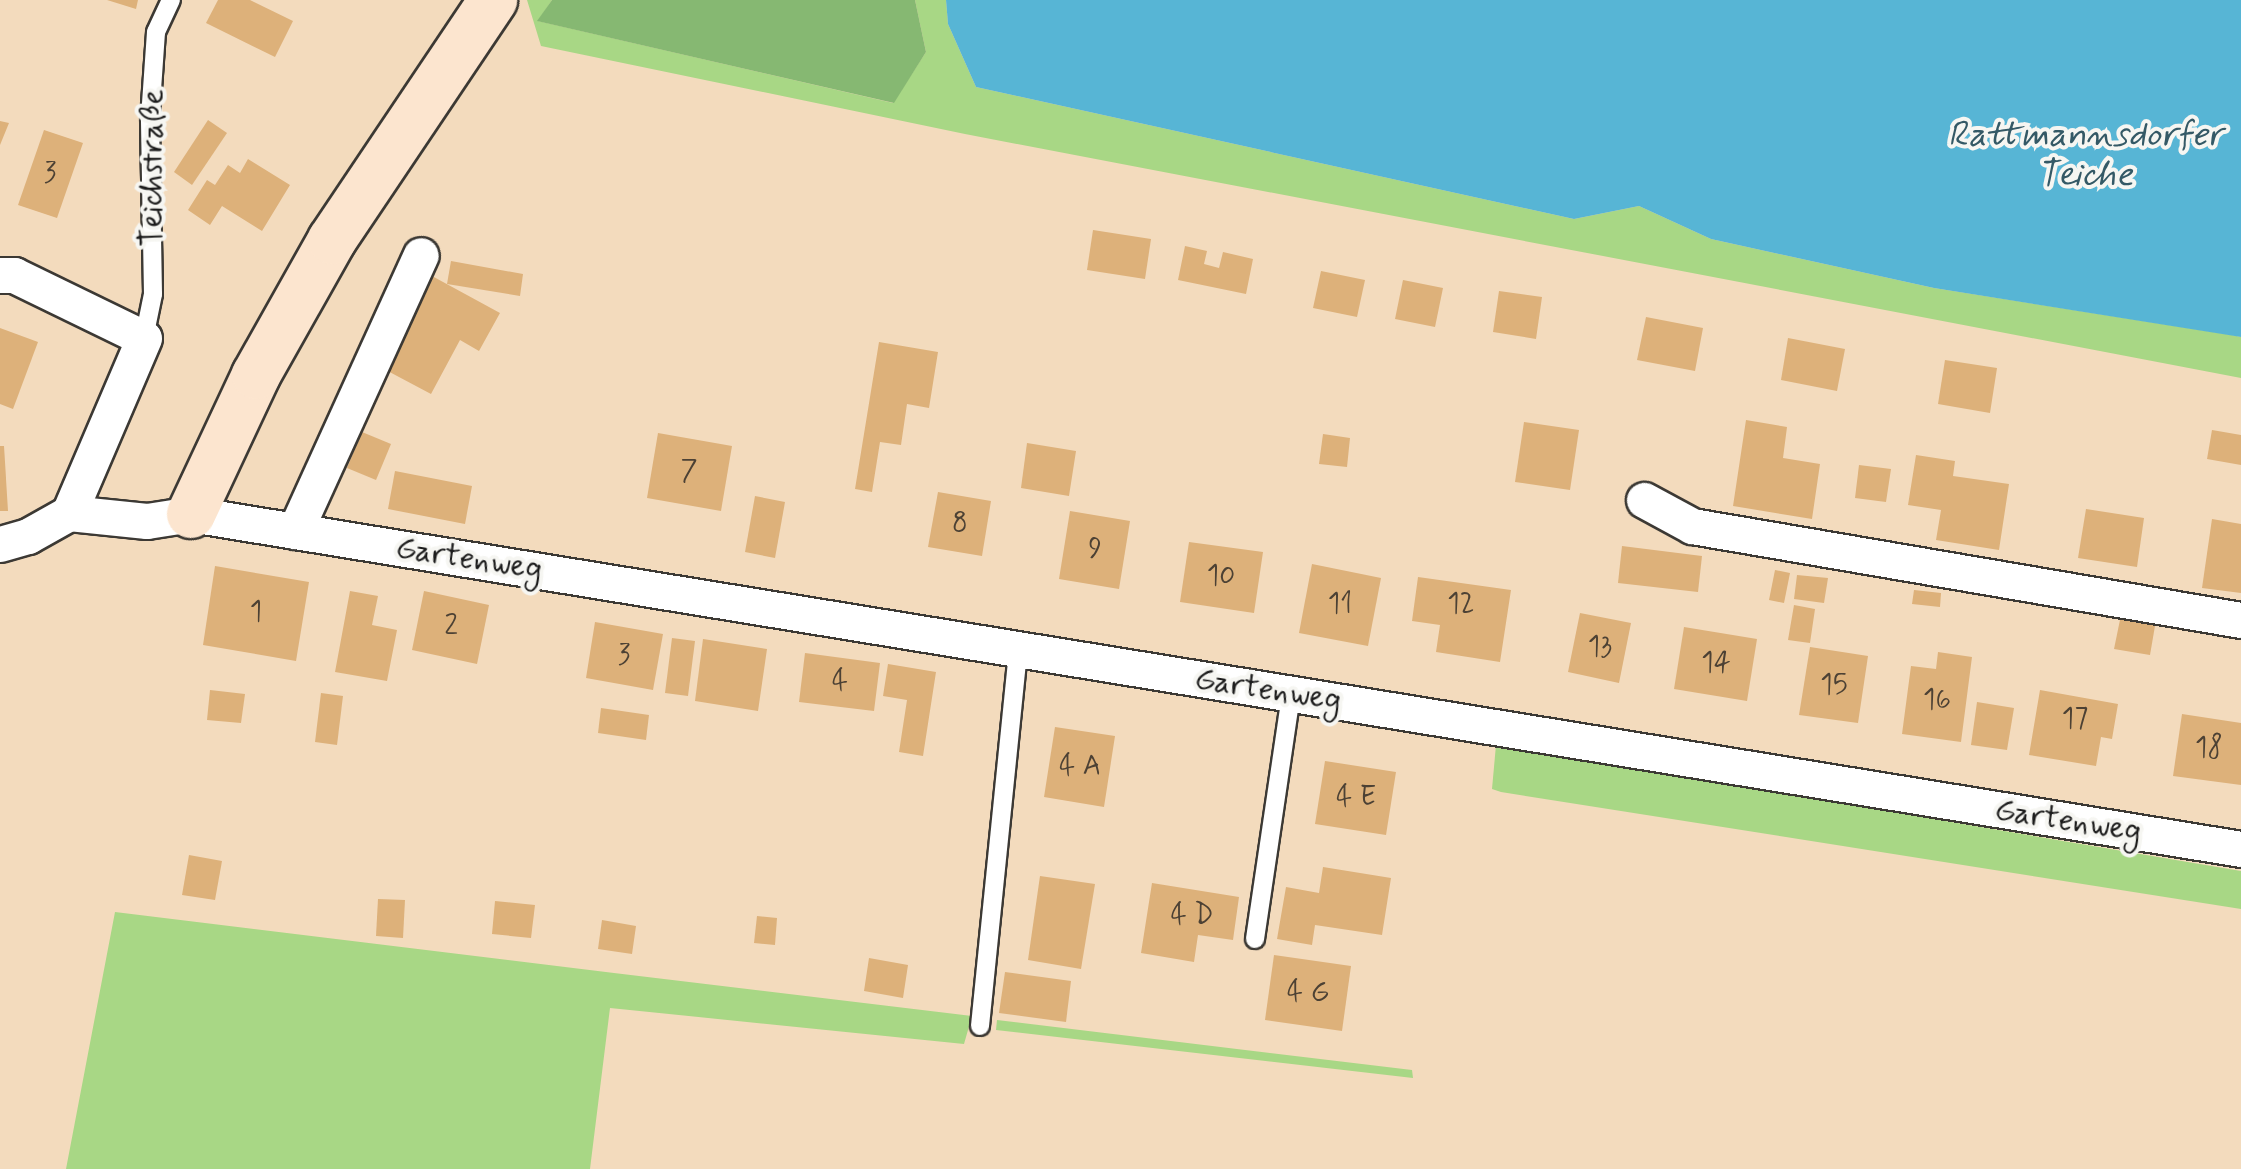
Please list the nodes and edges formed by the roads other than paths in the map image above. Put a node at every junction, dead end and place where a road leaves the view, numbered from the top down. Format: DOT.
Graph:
graph roads {
  1 [pos="171,0"];
  2 [pos="493,0"];
  3 [pos="420,255"];
  4 [pos="0,274"];
  5 [pos="144,338"];
  6 [pos="1644,500"];
  7 [pos="69,513"];
  8 [pos="191,514"];
  9 [pos="296,531"];
  10 [pos="0,544"];
  11 [pos="2241,620"];
  12 [pos="1018,649"];
  13 [pos="1291,694"];
  14 [pos="2241,849"];
  15 [pos="1255,939"];
  16 [pos="980,1026"];
  1 -- 5 [label="lane, Teichstraße"];
  2 -- 8 [label="main road"];
  3 -- 9 [label="street"];
  4 -- 5 [label="street"];
  5 -- 7 [label="street, Teichstraße"];
  6 -- 11 [label="street"];
  7 -- 8 [label="street, Gartenweg"];
  7 -- 10 [label="street"];
  8 -- 9 [label="street, Gartenweg"];
  9 -- 12 [label="street, Gartenweg"];
  12 -- 13 [label="street, Gartenweg"];
  12 -- 16 [label="lane"];
  13 -- 14 [label="street, Gartenweg"];
  13 -- 15 [label="lane"];
}
